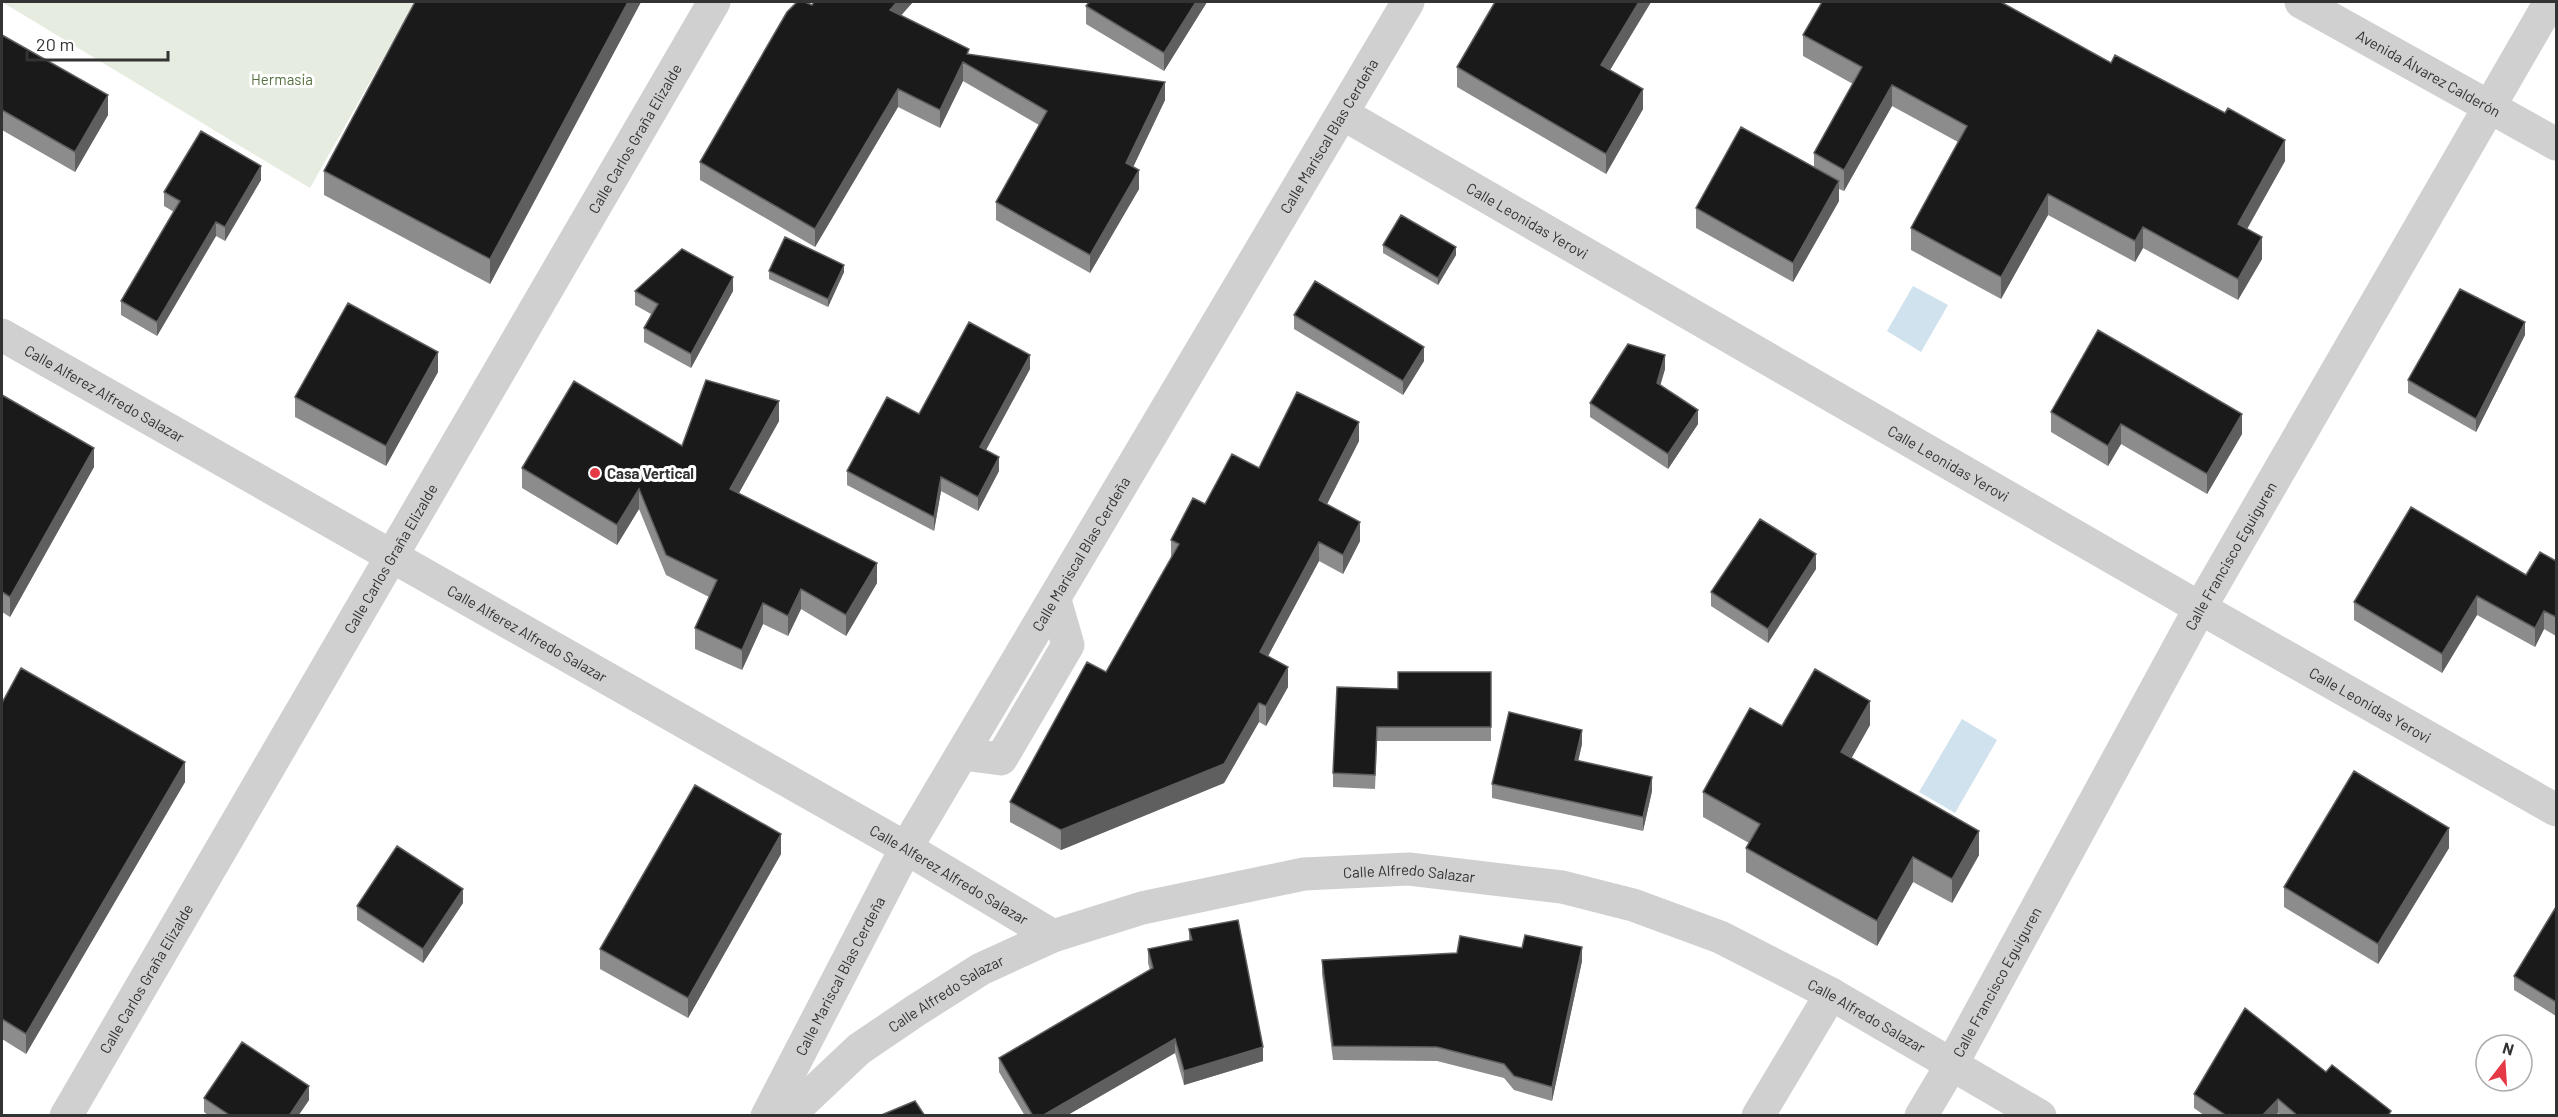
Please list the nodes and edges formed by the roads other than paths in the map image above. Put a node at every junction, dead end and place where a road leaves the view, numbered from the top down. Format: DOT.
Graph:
graph roads {
  1 [pos="714,2"];
  2 [pos="1408,2"];
  3 [pos="2301,2"];
  4 [pos="2550,2"];
  5 [pos="2489,104"];
  6 [pos="1343,114"];
  7 [pos="2556,144"];
  8 [pos="2,335"];
  9 [pos="391,557"];
  10 [pos="2200,608"];
  11 [pos="2556,810"];
  12 [pos="906,848"];
  13 [pos="1053,936"];
  14 [pos="1831,994"];
  15 [pos="1952,1064"];
  16 [pos="66,1116"];
  17 [pos="767,1116"];
  18 [pos="788,1116"];
  19 [pos="1758,1116"];
  20 [pos="1921,1116"];
  21 [pos="2040,1116"];
  1 -- 9 [label="street, Calle Carlos Graña Elizalde"];
  2 -- 6 [label="street, Calle Mariscal Blas Cerdeña"];
  3 -- 5 [label="street, Avenida Álvarez Calderón"];
  4 -- 5 [label="street, Calle Francisco Eguiguren"];
  5 -- 7 [label="street, Avenida Álvarez Calderón"];
  5 -- 10 [label="street, Calle Francisco Eguiguren"];
  6 -- 10 [label="street, Calle Leonidas Yerovi"];
  6 -- 12 [label="street, Calle Mariscal Blas Cerdeña"];
  8 -- 9 [label="street, Calle Alferez Alfredo Salazar"];
  9 -- 12 [label="street, Calle Alferez Alfredo Salazar"];
  9 -- 16 [label="street, Calle Carlos Graña Elizalde"];
  10 -- 11 [label="street, Calle Leonidas Yerovi"];
  10 -- 15 [label="street, Calle Francisco Eguiguren"];
  12 -- 13 [label="street, Calle Alferez Alfredo Salazar"];
  12 -- 17 [label="street, Calle Mariscal Blas Cerdeña"];
  13 -- 14 [label="street, Calle Alfredo Salazar"];
  13 -- 18 [label="street, Calle Alfredo Salazar"];
  14 -- 15 [label="street, Calle Alfredo Salazar"];
  14 -- 19 [label="street"];
  15 -- 20 [label="street, Calle Francisco Eguiguren"];
  15 -- 21 [label="street, Calle Alfredo Salazar"];
}
